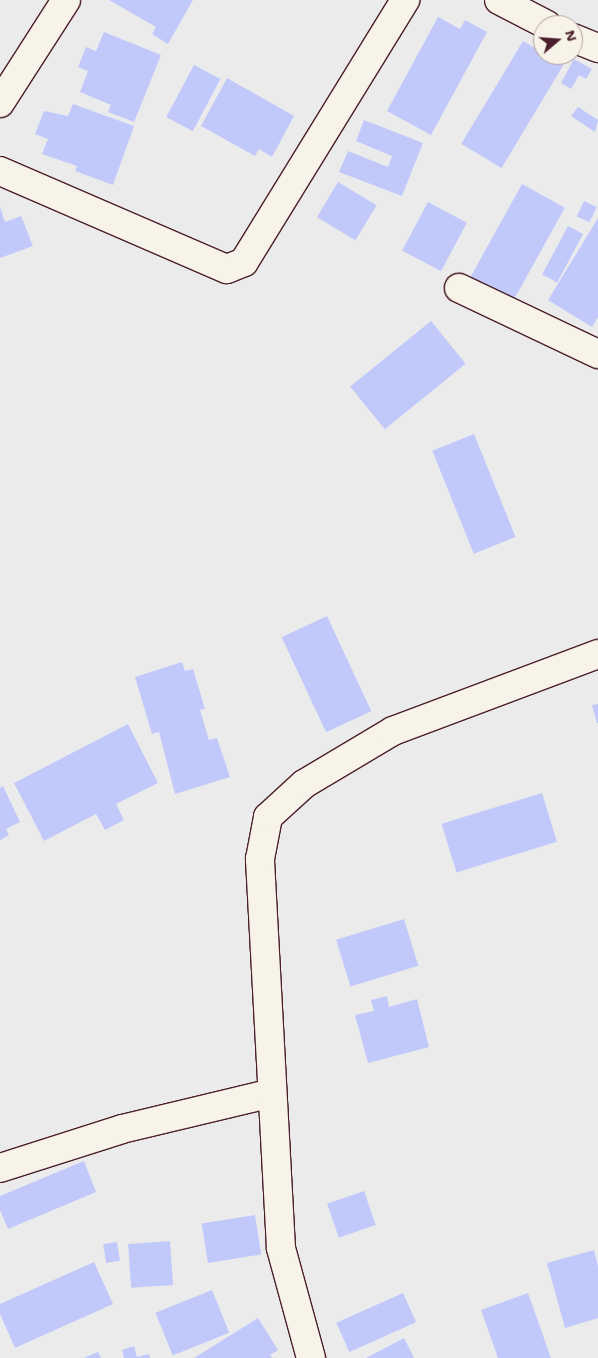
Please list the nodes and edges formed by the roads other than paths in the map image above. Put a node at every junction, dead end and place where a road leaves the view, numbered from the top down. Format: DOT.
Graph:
graph roads {
  1 [pos="66,0"];
  2 [pos="405,0"];
  3 [pos="499,0"];
  4 [pos="533,18"];
  5 [pos="583,42"];
  6 [pos="598,48"];
  7 [pos="0,103"];
  8 [pos="0,171"];
  9 [pos="459,288"];
  10 [pos="598,354"];
  11 [pos="598,654"];
  12 [pos="272,1093"];
  13 [pos="0,1168"];
  14 [pos="311,1358"];
  1 -- 7 [label="street"];
  2 -- 8 [label="street"];
  3 -- 4 [label="street"];
  5 -- 6 [label="street"];
  9 -- 10 [label="street"];
  11 -- 12 [label="street"];
  12 -- 13 [label="street"];
  12 -- 14 [label="street"];
}
